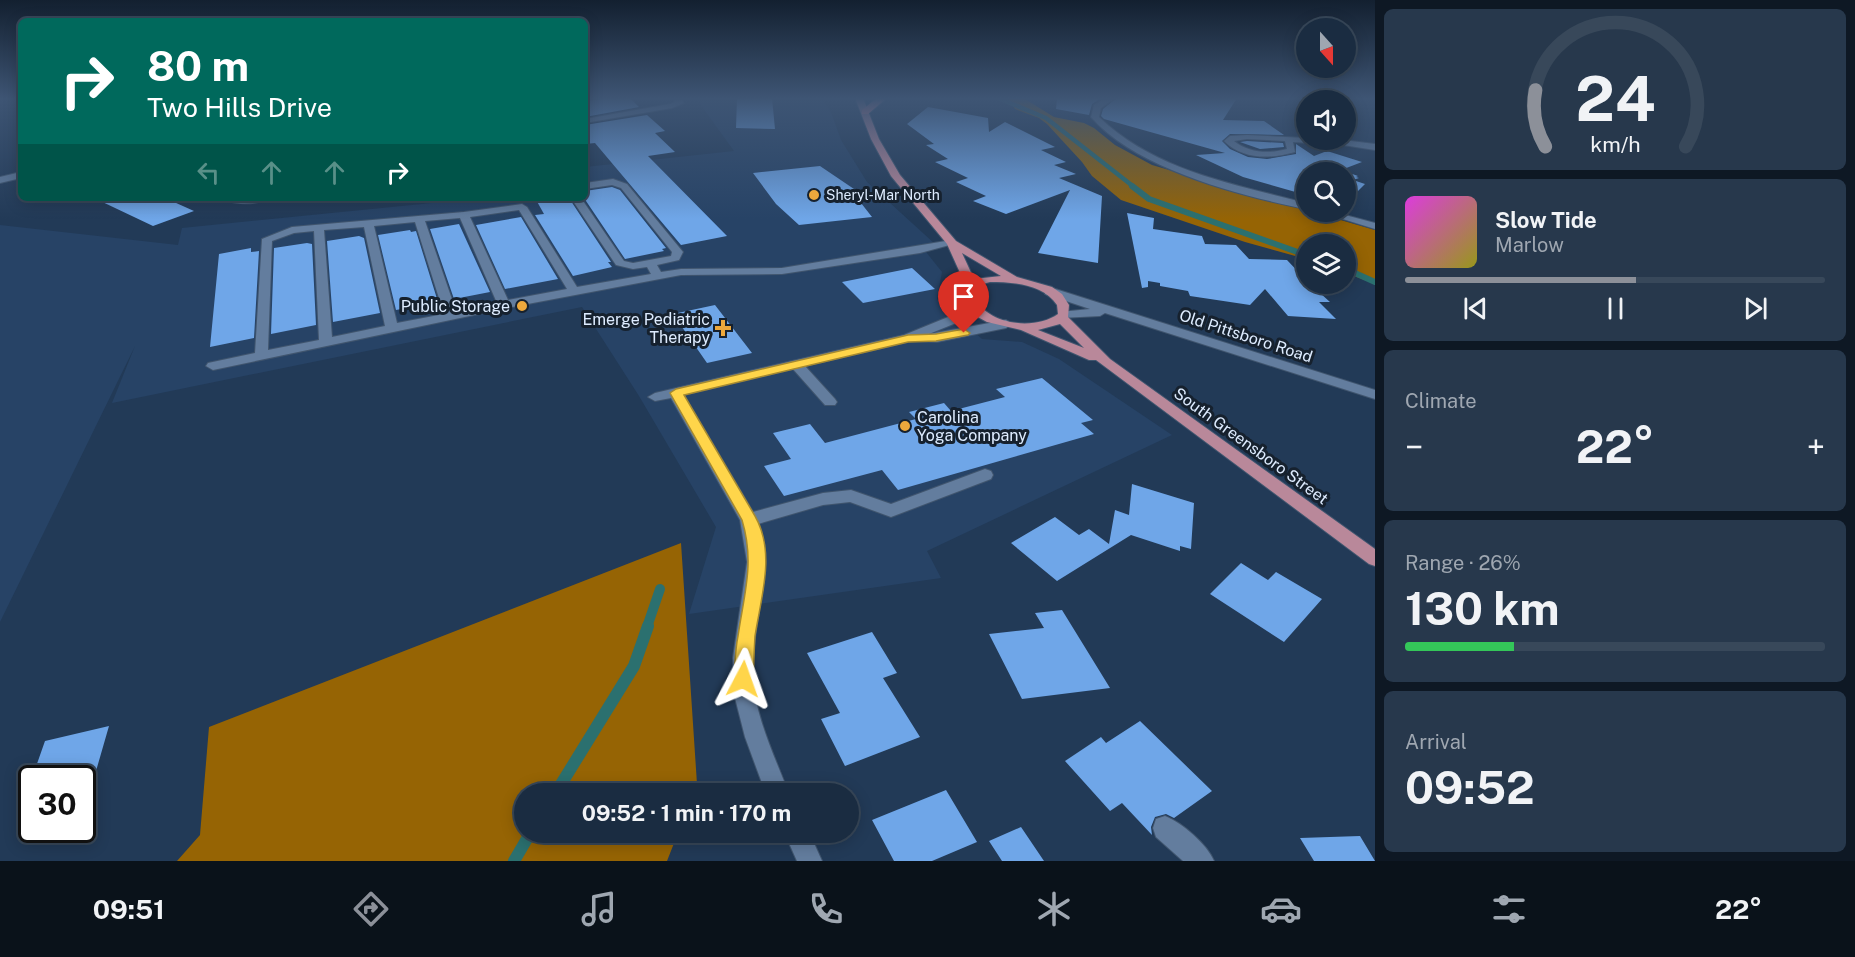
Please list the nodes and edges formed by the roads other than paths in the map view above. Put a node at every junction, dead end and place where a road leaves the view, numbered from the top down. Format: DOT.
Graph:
graph roads {
  1 [pos="875,138"];
  2 [pos="1118,138"];
  3 [pos="1233,138"];
  4 [pos="1259,138"];
  5 [pos="1289,141"];
  6 [pos="1375,147"];
  7 [pos="18,176"];
  8 [pos="0,180"];
  9 [pos="588,186"];
  10 [pos="578,201"];
  11 [pos="520,202"];
  12 [pos="1296,203"];
  13 [pos="464,215"];
  14 [pos="419,219"];
  15 [pos="1356,221"];
  16 [pos="368,223"];
  17 [pos="1375,226"];
  18 [pos="319,227"];
  19 [pos="952,243"];
  20 [pos="650,263"];
  21 [pos="658,276"];
  22 [pos="1016,279"];
  23 [pos="971,285"];
  24 [pos="1049,291"];
  25 [pos="573,292"];
  26 [pos="504,304"];
  27 [pos="970,304"];
  28 [pos="1107,311"];
  29 [pos="451,316"];
  30 [pos="1063,316"];
  31 [pos="1012,325"];
  32 [pos="392,328"];
  33 [pos="908,338"];
  34 [pos="326,342"];
  35 [pos="261,356"];
  36 [pos="1105,362"];
  37 [pos="796,364"];
  38 [pos="213,366"];
  39 [pos="676,393"];
  40 [pos="1375,395"];
  41 [pos="655,397"];
  42 [pos="830,402"];
  43 [pos="985,476"];
  44 [pos="749,520"];
  45 [pos="1375,560"];
  46 [pos="774,783"];
  47 [pos="1166,828"];
  48 [pos="801,843"];
  49 [pos="810,861"];
  50 [pos="1202,861"];
  1 -- 19 [label="main road"];
  2 -- 12 [label="street"];
  3 -- 5 [label="street"];
  4 -- 5 [label="street"];
  5 -- 6 [label="street"];
  7 -- 8 [label="street"];
  9 -- 20 [label="street"];
  10 -- 20 [label="street"];
  11 -- 13 [label="street"];
  11 -- 25 [label="street"];
  13 -- 14 [label="street"];
  13 -- 26 [label="street"];
  14 -- 16 [label="street"];
  14 -- 29 [label="street"];
  15 -- 17 [label="street"];
  16 -- 18 [label="street"];
  16 -- 32 [label="street"];
  18 -- 34 [label="street"];
  18 -- 35 [label="street"];
  19 -- 21 [label="street"];
  19 -- 22 [label="main road"];
  19 -- 23 [label="main road"];
  20 -- 21 [label="street"];
  21 -- 25 [label="street"];
  22 -- 23 [label="main road"];
  22 -- 24 [label="main road"];
  23 -- 27 [label="main road"];
  24 -- 28 [label="street, Old Pittsboro Road"];
  24 -- 30 [label="main road, South Greensboro Street"];
  25 -- 26 [label="street"];
  26 -- 29 [label="street"];
  27 -- 31 [label="main road, South Greensboro Street"];
  27 -- 33 [label="street"];
  28 -- 30 [label="street, Old Pittsboro Road"];
  28 -- 40 [label="street, Old Pittsboro Road"];
  29 -- 32 [label="street"];
  30 -- 31 [label="main road"];
  30 -- 36 [label="main road, South Greensboro Street"];
  31 -- 33 [label="street"];
  31 -- 36 [label="main road, South Greensboro Street"];
  32 -- 34 [label="street"];
  33 -- 37 [label="street"];
  34 -- 35 [label="street"];
  35 -- 38 [label="street"];
  36 -- 45 [label="main road, South Greensboro Street"];
  37 -- 39 [label="street"];
  37 -- 42 [label="street"];
  39 -- 41 [label="street"];
  39 -- 44 [label="street"];
  43 -- 44 [label="street"];
  44 -- 46 [label="street"];
  47 -- 50 [label="street"];
  48 -- 49 [label="street"];
}
